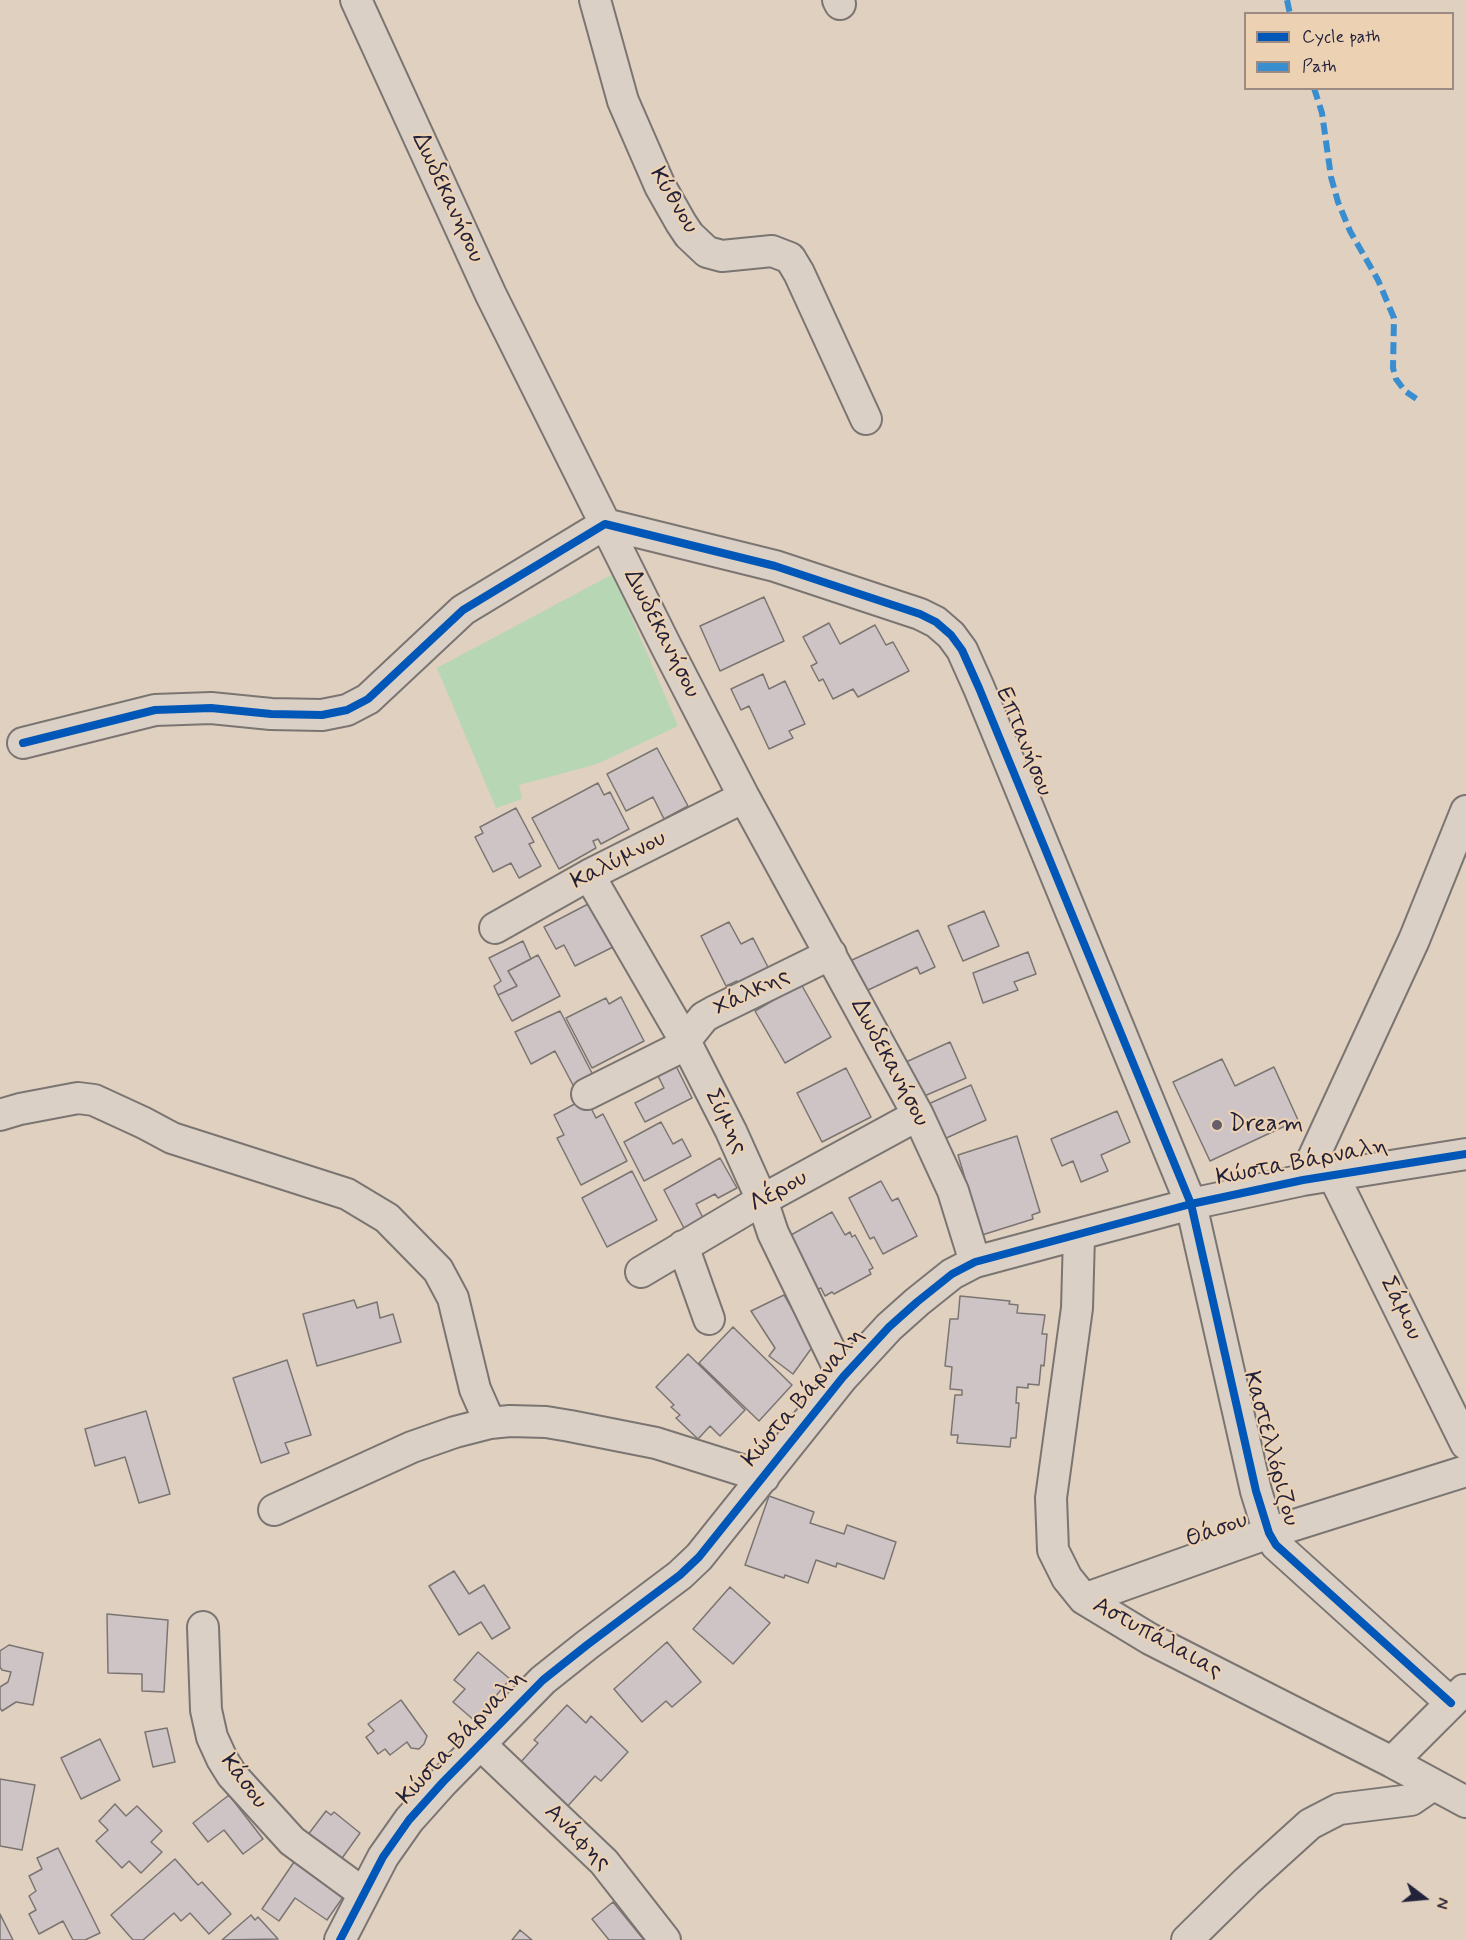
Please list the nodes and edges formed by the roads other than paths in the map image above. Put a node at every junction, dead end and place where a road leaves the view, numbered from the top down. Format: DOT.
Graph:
graph roads {
  1 [pos="356,0"];
  2 [pos="595,0"];
  3 [pos="866,420"];
  4 [pos="605,524"];
  5 [pos="23,743"];
  6 [pos="744,797"];
  7 [pos="1466,811"];
  8 [pos="589,875"];
  9 [pos="495,928"];
  10 [pos="831,954"];
  11 [pos="684,1039"];
  12 [pos="587,1094"];
  13 [pos="0,1115"];
  14 [pos="918,1115"];
  15 [pos="1466,1154"];
  16 [pos="1333,1174"];
  17 [pos="1303,1180"];
  18 [pos="762,1200"];
  19 [pos="1191,1204"];
  20 [pos="1079,1236"];
  21 [pos="683,1246"];
  22 [pos="975,1262"];
  23 [pos="641,1272"];
  24 [pos="709,1319"];
  25 [pos="843,1377"];
  26 [pos="490,1423"];
  27 [pos="1466,1444"];
  28 [pos="1466,1471"];
  29 [pos="764,1477"];
  30 [pos="274,1510"];
  31 [pos="1269,1533"];
  32 [pos="1084,1599"];
  33 [pos="203,1628"];
  34 [pos="1459,1696"];
  35 [pos="479,1743"];
  36 [pos="1392,1762"];
  37 [pos="1433,1785"];
  38 [pos="1466,1802"];
  39 [pos="363,1893"];
  40 [pos="340,1940"];
  41 [pos="665,1940"];
  42 [pos="1188,1940"];
  1 -- 4 [label="street, Δωδεκανήσου"];
  2 -- 3 [label="street, Κύθνου"];
  4 -- 5 [label="street"];
  4 -- 6 [label="street, Δωδεκανήσου"];
  4 -- 19 [label="street, Επτανήσου"];
  6 -- 8 [label="street, Καλύμνου"];
  6 -- 10 [label="street, Δωδεκανήσου"];
  7 -- 17 [label="street"];
  8 -- 9 [label="street, Καλύμνου"];
  8 -- 11 [label="street, Σύμης"];
  10 -- 11 [label="street, Χάλκης"];
  10 -- 14 [label="street, Δωδεκανήσου"];
  11 -- 12 [label="street, Χάλκης"];
  11 -- 18 [label="street, Σύμης"];
  13 -- 26 [label="street"];
  14 -- 18 [label="street, Λέρου"];
  14 -- 22 [label="street, Δωδεκανήσου"];
  15 -- 16 [label="street, Κώστα Βάρναλη"];
  16 -- 17 [label="street, Κώστα Βάρναλη"];
  16 -- 27 [label="street, Σάμου"];
  17 -- 19 [label="street, Κώστα Βάρναλη"];
  18 -- 21 [label="street, Λέρου"];
  18 -- 25 [label="street, Σύμης"];
  19 -- 20 [label="street, Κώστα Βάρναλη"];
  19 -- 31 [label="street, Καστελλόριζου"];
  20 -- 22 [label="street, Κώστα Βάρναλη"];
  20 -- 32 [label="street, Αστυπάλαιας"];
  21 -- 23 [label="street, Λέρου"];
  21 -- 24 [label="street"];
  22 -- 25 [label="street, Κώστα Βάρναλη"];
  25 -- 29 [label="street, Κώστα Βάρναλη"];
  26 -- 29 [label="street"];
  26 -- 30 [label="street"];
  28 -- 31 [label="street, Θάσου"];
  29 -- 35 [label="street, Κώστα Βάρναλη"];
  31 -- 32 [label="street, Θάσου"];
  31 -- 34 [label="street, Καστελλόριζου"];
  32 -- 36 [label="street, Αστυπάλαιας"];
  33 -- 39 [label="street, Κάσου"];
  34 -- 36 [label="street"];
  35 -- 39 [label="street, Κώστα Βάρναλη"];
  35 -- 41 [label="street, Ανάφης"];
  36 -- 37 [label="street, Αστυπάλαιας"];
  37 -- 38 [label="street, Αστυπάλαιας"];
  37 -- 42 [label="street"];
  39 -- 40 [label="street, Κώστα Βάρναλη"];
}
